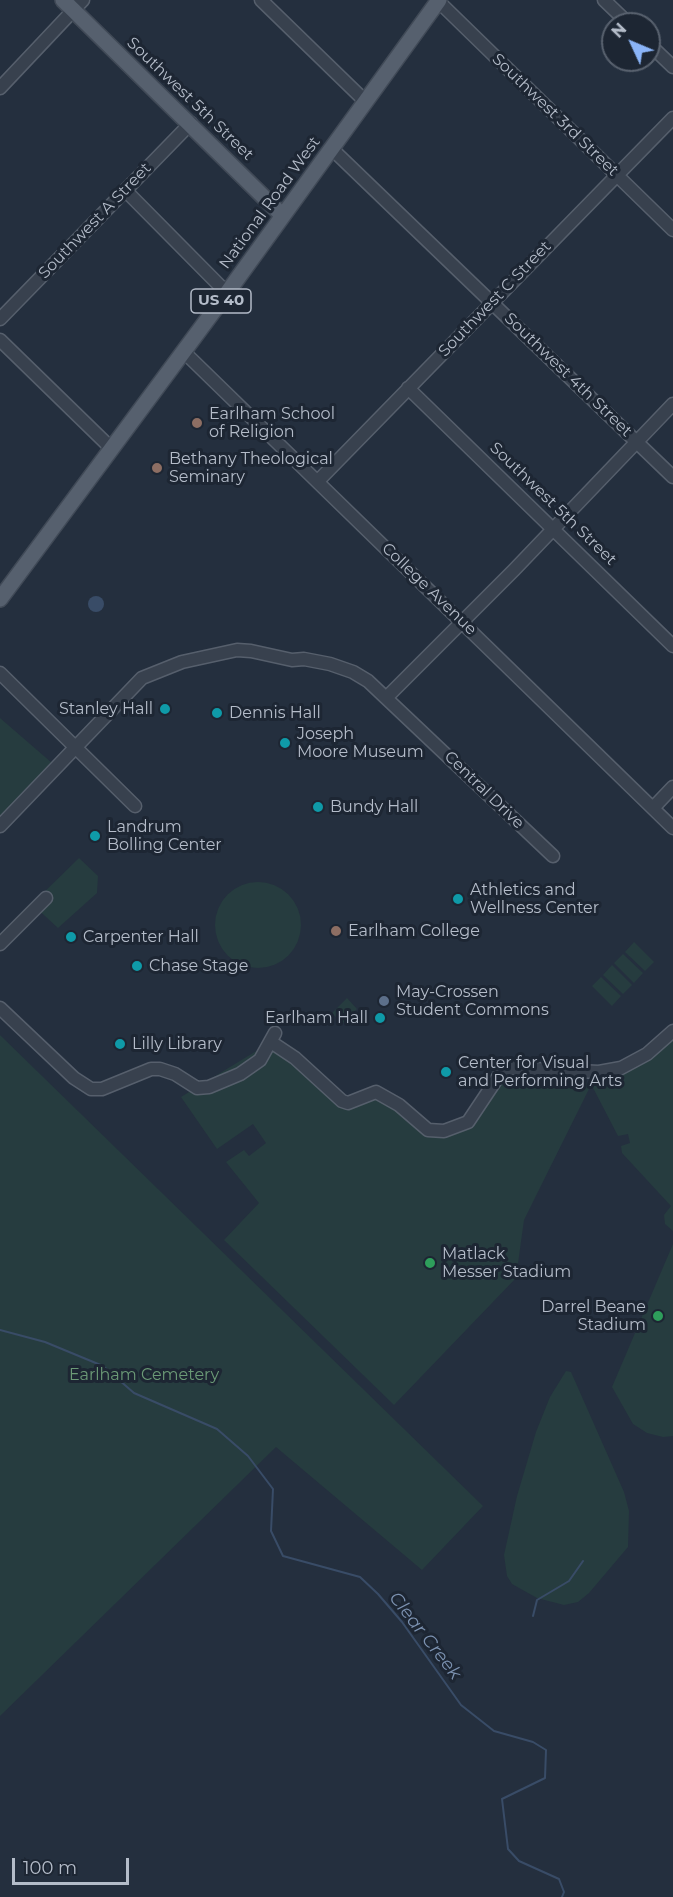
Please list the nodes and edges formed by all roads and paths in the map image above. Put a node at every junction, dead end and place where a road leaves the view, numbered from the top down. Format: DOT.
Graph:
graph roads {
  1 [pos="261,0"];
  2 [pos="438,0"];
  3 [pos="604,0"];
  4 [pos="73,3"];
  5 [pos="616,12"];
  6 [pos="661,56"];
  7 [pos="673,67"];
  8 [pos="0,88"];
  9 [pos="366,101"];
  10 [pos="673,118"];
  11 [pos="191,123"];
  12 [pos="332,148"];
  13 [pos="616,175"];
  14 [pos="125,190"];
  15 [pos="282,215"];
  16 [pos="673,230"];
  17 [pos="227,293"];
  18 [pos="492,302"];
  19 [pos="0,319"];
  20 [pos="0,340"];
  21 [pos="183,351"];
  22 [pos="408,388"];
  23 [pos="673,404"];
  24 [pos="636,442"];
  25 [pos="111,448"];
  26 [pos="673,477"];
  27 [pos="318,481"];
  28 [pos="553,529"];
  29 [pos="0,599"];
  30 [pos="462,621"];
  31 [pos="673,646"];
  32 [pos="0,673"];
  33 [pos="387,697"];
  34 [pos="76,748"];
  35 [pos="673,788"];
  36 [pos="135,806"];
  37 [pos="653,808"];
  38 [pos="0,826"];
  39 [pos="673,828"];
  40 [pos="554,856"];
  41 [pos="46,898"];
  42 [pos="0,944"];
  43 [pos="0,1008"];
  44 [pos="673,1031"];
  1 -- 9 [label="street"];
  2 -- 9 [label="main road, National Road West / US 40"];
  2 -- 13 [label="street, Southwest 3rd Street"];
  3 -- 5 [label="street"];
  4 -- 8 [label="street"];
  4 -- 11 [label="main road, Southwest 5th Street"];
  6 -- 7 [label="street"];
  9 -- 12 [label="main road, National Road West / US 40"];
  10 -- 13 [label="street, Southwest C Street"];
  11 -- 14 [label="street, Southwest A Street"];
  11 -- 15 [label="main road, Southwest 5th Street"];
  12 -- 15 [label="main road, National Road West / US 40"];
  12 -- 18 [label="street, Southwest 4th Street"];
  13 -- 16 [label="street, Southwest 3rd Street"];
  13 -- 18 [label="street, Southwest C Street"];
  14 -- 17 [label="street"];
  14 -- 19 [label="street, Southwest A Street"];
  15 -- 17 [label="main road, National Road West / US 40"];
  17 -- 21 [label="main road, National Road West / US 40"];
  18 -- 22 [label="street, Southwest C Street"];
  18 -- 24 [label="street, Southwest 4th Street"];
  20 -- 25 [label="street"];
  21 -- 25 [label="main road, National Road West / US 40"];
  21 -- 27 [label="street, College Avenue"];
  22 -- 27 [label="street, Southwest C Street"];
  22 -- 28 [label="street, Southwest 5th Street"];
  23 -- 24 [label="street"];
  24 -- 26 [label="street, Southwest 4th Street"];
  24 -- 28 [label="street"];
  25 -- 29 [label="main road, National Road West / US 40"];
  27 -- 30 [label="street, College Avenue"];
  28 -- 30 [label="street"];
  28 -- 31 [label="street, Southwest 5th Street"];
  30 -- 33 [label="street"];
  30 -- 37 [label="street, College Avenue"];
  32 -- 34 [label="street"];
  33 -- 34 [label="street, Central Drive"];
  33 -- 40 [label="street, Central Drive"];
  34 -- 36 [label="street"];
  34 -- 38 [label="street, Central Drive"];
  35 -- 37 [label="street"];
  37 -- 39 [label="street, College Avenue"];
  41 -- 42 [label="street"];
  43 -- 44 [label="street"];
}
